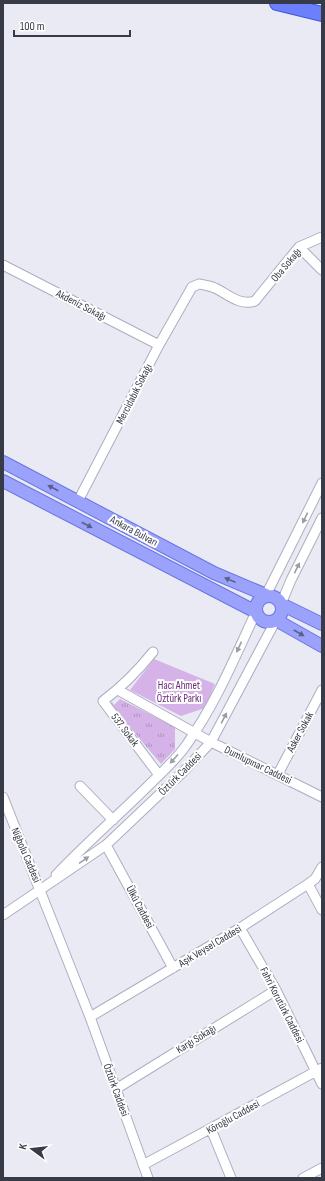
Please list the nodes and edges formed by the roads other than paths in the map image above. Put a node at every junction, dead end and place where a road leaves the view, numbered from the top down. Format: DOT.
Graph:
graph roads {
  1 [pos="277,3"];
  2 [pos="322,14"];
  3 [pos="322,237"];
  4 [pos="299,247"];
  5 [pos="3,265"];
  6 [pos="322,270"];
  7 [pos="192,288"];
  8 [pos="159,345"];
  9 [pos="3,462"];
  10 [pos="3,481"];
  11 [pos="322,483"];
  12 [pos="78,501"];
  13 [pos="322,518"];
  14 [pos="266,595"];
  15 [pos="282,604"];
  16 [pos="256,612"];
  17 [pos="276,620"];
  18 [pos="322,624"];
  19 [pos="322,646"];
  20 [pos="153,652"];
  21 [pos="118,690"];
  22 [pos="322,690"];
  23 [pos="194,732"];
  24 [pos="211,742"];
  25 [pos="278,774"];
  26 [pos="159,775"];
  27 [pos="80,786"];
  28 [pos="3,797"];
  29 [pos="322,797"];
  30 [pos="113,820"];
  31 [pos="106,845"];
  32 [pos="322,867"];
  33 [pos="308,884"];
  34 [pos="41,890"];
  35 [pos="322,910"];
  36 [pos="3,915"];
  37 [pos="240,928"];
  38 [pos="173,968"];
  39 [pos="276,990"];
  40 [pos="90,1017"];
  41 [pos="319,1069"];
  42 [pos="322,1084"];
  43 [pos="116,1089"];
  44 [pos="211,1129"];
  45 [pos="143,1165"];
  46 [pos="322,1168"];
  47 [pos="148,1178"];
  48 [pos="231,1178"];
  49 [pos="303,1178"];
  1 -- 2 [label="highway"];
  3 -- 4 [label="street, Oba Sokağı"];
  4 -- 6 [label="street"];
  4 -- 7 [label="street, Oba Sokağı"];
  5 -- 8 [label="street, Akdeniz Sokağı"];
  7 -- 8 [label="street, Mercidabık Sokağı"];
  8 -- 12 [label="street, Mercidabık Sokağı"];
  12 -- 9 [label="main road, Ankara Bulvarı, one-way"];
  10 -- 16 [label="main road, Ankara Bulvarı, one-way"];
  11 -- 14 [label="street, one-way"];
  14 -- 12 [label="main road, Ankara Bulvarı, one-way"];
  15 -- 13 [label="street, one-way"];
  14 -- 15 [label="main road, Ankara Bulvarı"];
  14 -- 16 [label="main road"];
  15 -- 17 [label="main road"];
  15 -- 18 [label="main road, Ankara Bulvarı"];
  16 -- 17 [label="main road, Ankara Bulvarı"];
  16 -- 23 [label="street, Öztürk Caddesi, one-way"];
  17 -- 19 [label="main road, Ankara Bulvarı, one-way"];
  24 -- 17 [label="street, Öztürk Caddesi, one-way"];
  20 -- 21 [label="street"];
  21 -- 23 [label="street, Dumlupınar Caddesi"];
  21 -- 26 [label="street, 537. Sokak"];
  22 -- 25 [label="street, Asker Sokak"];
  23 -- 24 [label="street, Dumlupınar Caddesi"];
  23 -- 26 [label="street, Öztürk Caddesi, one-way"];
  24 -- 25 [label="street, Dumlupınar Caddesi"];
  24 -- 31 [label="street, Öztürk Caddesi"];
  25 -- 29 [label="street, Dumlupınar Caddesi"];
  26 -- 30 [label="street, Öztürk Caddesi"];
  27 -- 30 [label="street"];
  28 -- 34 [label="street, Niğbolu Caddesi"];
  30 -- 34 [label="street, Öztürk Caddesi"];
  34 -- 31 [label="street, Öztürk Caddesi, one-way"];
  31 -- 38 [label="street, Ülkü Caddesi"];
  32 -- 33 [label="street, Aşık Veysel Caddesi"];
  33 -- 35 [label="street"];
  33 -- 37 [label="street, Aşık Veysel Caddesi"];
  34 -- 36 [label="street"];
  34 -- 40 [label="street, Öztürk Caddesi"];
  37 -- 38 [label="street, Aşık Veysel Caddesi"];
  37 -- 39 [label="street, Fahri Korutürk Caddesi"];
  38 -- 40 [label="street, Aşık Veysel Caddesi"];
  39 -- 41 [label="street, Fahri Korutürk Caddesi"];
  39 -- 43 [label="street, Kargı Sokağı"];
  40 -- 43 [label="street, Öztürk Caddesi"];
  41 -- 42 [label="street, Fahri Korutürk Caddesi"];
  41 -- 44 [label="street, Köroğlu Caddesi"];
  43 -- 45 [label="street, Öztürk Caddesi"];
  44 -- 45 [label="street, Köroğlu Caddesi"];
  44 -- 48 [label="street"];
  45 -- 47 [label="street, Öztürk Caddesi"];
  46 -- 49 [label="street"];
}
